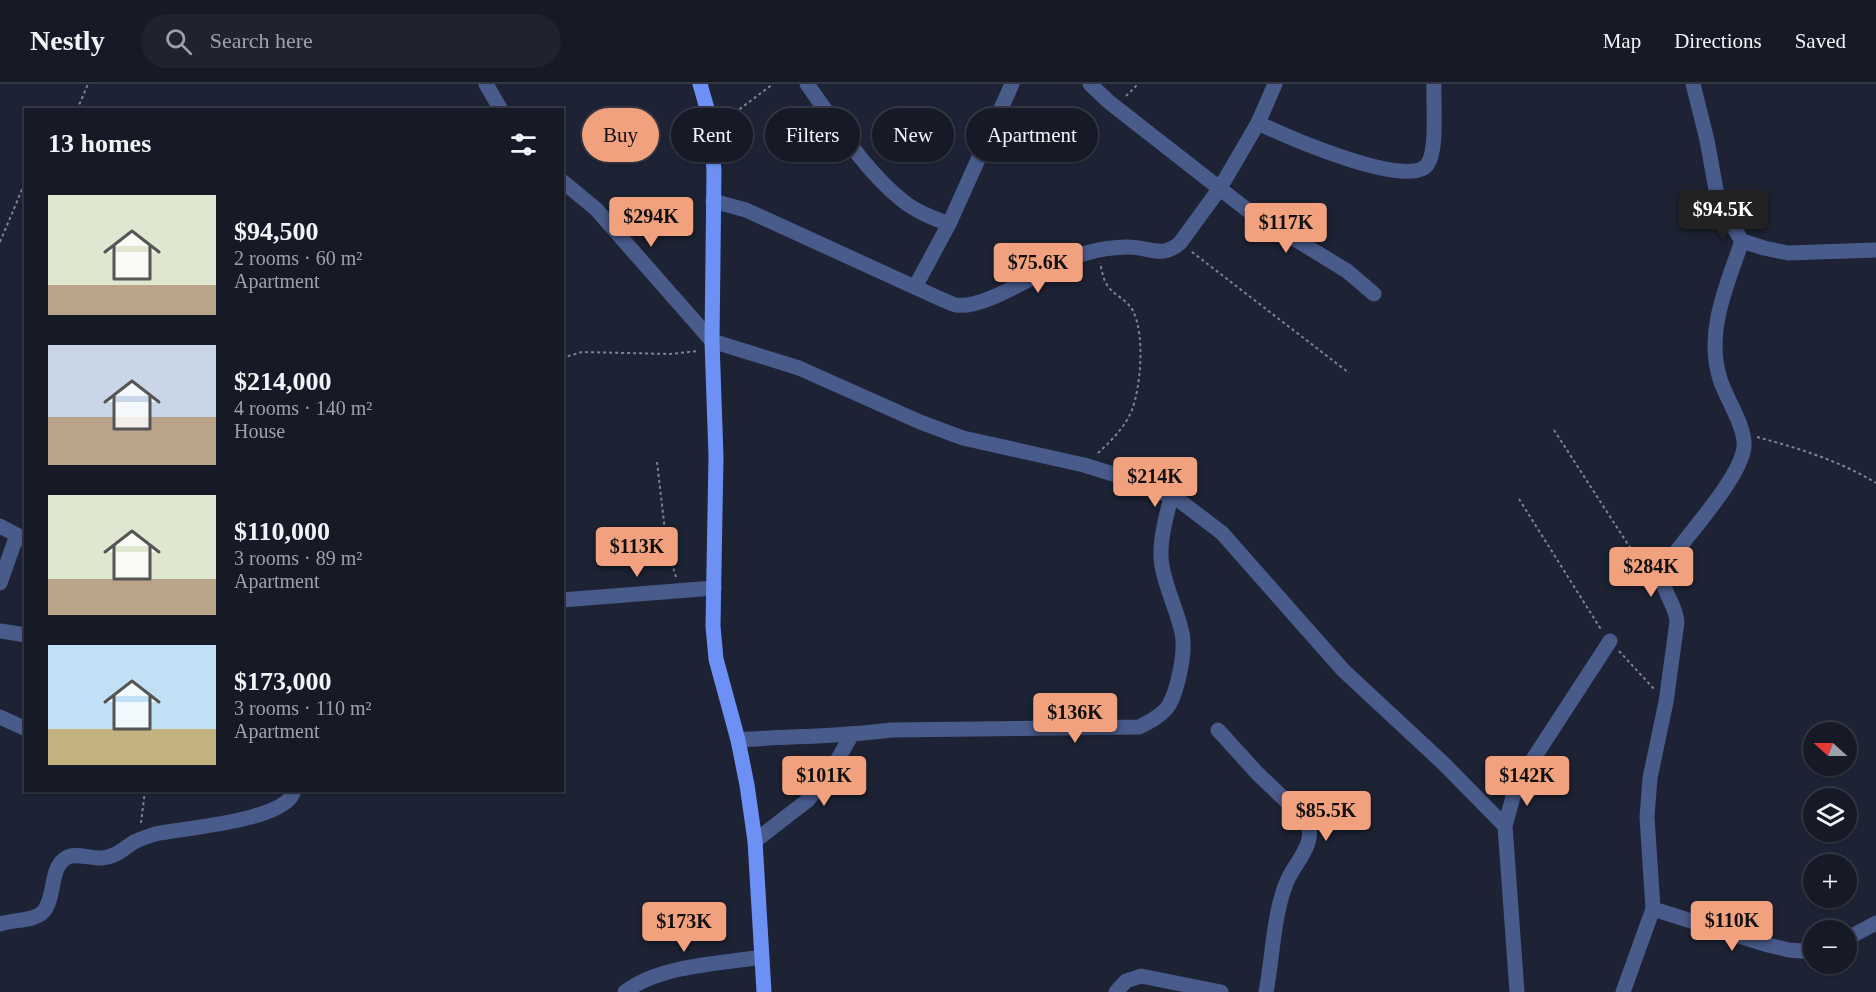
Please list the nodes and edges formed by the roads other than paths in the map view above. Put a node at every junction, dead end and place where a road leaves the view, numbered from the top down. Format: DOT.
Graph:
graph roads {
  1 [pos="486,84"];
  2 [pos="700,84"];
  3 [pos="807,84"];
  4 [pos="1012,84"];
  5 [pos="1090,84"];
  6 [pos="1275,84"];
  7 [pos="1434,84"];
  8 [pos="1693,84"];
  9 [pos="500,108"];
  10 [pos="1258,123"];
  11 [pos="564,183"];
  12 [pos="1220,188"];
  13 [pos="713,201"];
  14 [pos="948,224"];
  15 [pos="1742,241"];
  16 [pos="1876,250"];
  17 [pos="915,287"];
  18 [pos="1374,294"];
  19 [pos="712,346"];
  20 [pos="1171,497"];
  21 [pos="0,526"];
  22 [pos="21,537"];
  23 [pos="0,583"];
  24 [pos="714,588"];
  25 [pos="564,600"];
  26 [pos="0,631"];
  27 [pos="24,635"];
  28 [pos="1610,641"];
  29 [pos="0,717"];
  30 [pos="24,728"];
  31 [pos="1218,730"];
  32 [pos="851,736"];
  33 [pos="738,740"];
  34 [pos="294,792"];
  35 [pos="1505,826"];
  36 [pos="755,841"];
  37 [pos="1653,909"];
  38 [pos="1876,923"];
  39 [pos="0,924"];
  40 [pos="1857,933"];
  41 [pos="1803,951"];
  42 [pos="762,957"];
  43 [pos="625,992"];
  44 [pos="764,992"];
  45 [pos="1116,992"];
  46 [pos="1221,992"];
  47 [pos="1266,992"];
  48 [pos="1517,992"];
  49 [pos="1623,992"];
  1 -- 9 [label="street"];
  2 -- 13 [label="main road"];
  3 -- 14 [label="street"];
  4 -- 14 [label="street"];
  5 -- 12 [label="street"];
  6 -- 10 [label="street"];
  7 -- 10 [label="street"];
  8 -- 15 [label="street"];
  10 -- 12 [label="street"];
  11 -- 19 [label="street"];
  12 -- 17 [label="street"];
  12 -- 18 [label="street"];
  13 -- 17 [label="street"];
  13 -- 19 [label="main road"];
  14 -- 17 [label="street"];
  15 -- 16 [label="street"];
  15 -- 37 [label="street"];
  19 -- 20 [label="street"];
  19 -- 24 [label="main road"];
  20 -- 32 [label="street"];
  20 -- 35 [label="street"];
  21 -- 22 [label="street"];
  22 -- 23 [label="street"];
  24 -- 25 [label="street"];
  24 -- 33 [label="main road"];
  26 -- 27 [label="street"];
  28 -- 35 [label="street"];
  29 -- 30 [label="street"];
  31 -- 47 [label="street"];
  32 -- 33 [label="street"];
  32 -- 36 [label="street"];
  33 -- 36 [label="main road"];
  34 -- 39 [label="street"];
  35 -- 48 [label="street"];
  36 -- 42 [label="main road"];
  37 -- 41 [label="street"];
  37 -- 49 [label="street"];
  38 -- 40 [label="street"];
  42 -- 43 [label="street"];
  42 -- 44 [label="main road"];
  45 -- 46 [label="street"];
}
